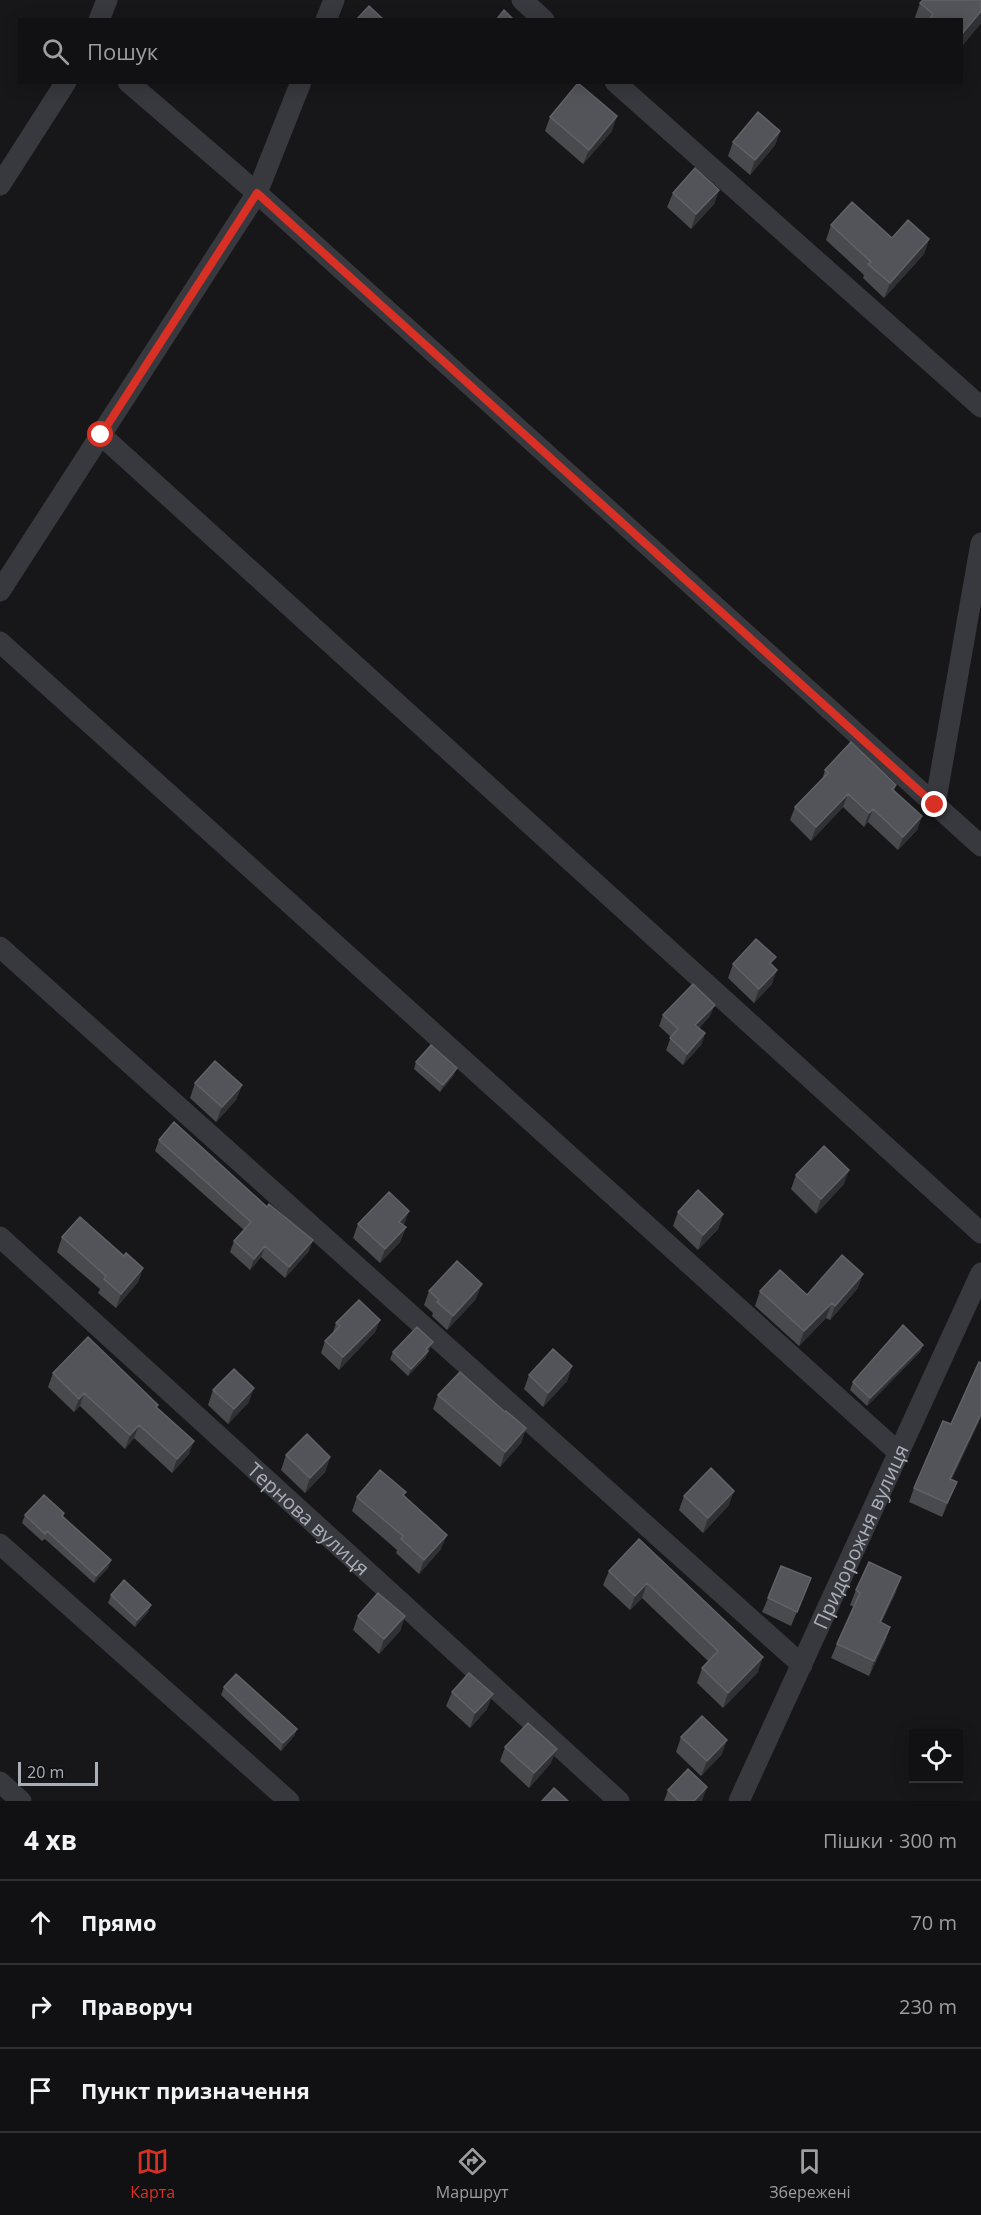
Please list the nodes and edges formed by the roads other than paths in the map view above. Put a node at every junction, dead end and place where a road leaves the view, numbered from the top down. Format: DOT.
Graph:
graph roads {
  1 [pos="108,0"];
  2 [pos="334,0"];
  3 [pos="522,0"];
  4 [pos="100,18"];
  5 [pos="327,18"];
  6 [pos="542,18"];
  7 [pos="65,84"];
  8 [pos="130,84"];
  9 [pos="300,84"];
  10 [pos="617,84"];
  11 [pos="0,185"];
  12 [pos="257,193"];
  13 [pos="981,407"];
  14 [pos="101,435"];
  15 [pos="981,543"];
  16 [pos="0,591"];
  17 [pos="0,642"];
  18 [pos="935,805"];
  19 [pos="981,846"];
  20 [pos="0,947"];
  21 [pos="981,1233"];
  22 [pos="0,1238"];
  23 [pos="981,1273"];
  24 [pos="899,1453"];
  25 [pos="0,1544"];
  26 [pos="802,1665"];
  27 [pos="0,1782"];
  28 [pos="21,1801"];
  29 [pos="289,1801"];
  30 [pos="619,1801"];
  31 [pos="739,1801"];
  1 -- 4 [label="street"];
  2 -- 5 [label="street"];
  3 -- 6 [label="street"];
  7 -- 11 [label="street"];
  8 -- 12 [label="street"];
  9 -- 12 [label="street"];
  10 -- 13 [label="street"];
  12 -- 14 [label="street"];
  12 -- 18 [label="street"];
  14 -- 16 [label="street"];
  14 -- 21 [label="street"];
  15 -- 18 [label="street"];
  17 -- 24 [label="street"];
  18 -- 19 [label="street"];
  20 -- 26 [label="street"];
  22 -- 30 [label="street, Тернова вулиця"];
  23 -- 24 [label="street, Придорожня вулиця"];
  24 -- 26 [label="street, Придорожня вулиця"];
  25 -- 29 [label="street"];
  26 -- 31 [label="street, Придорожня вулиця"];
  27 -- 28 [label="street"];
}
